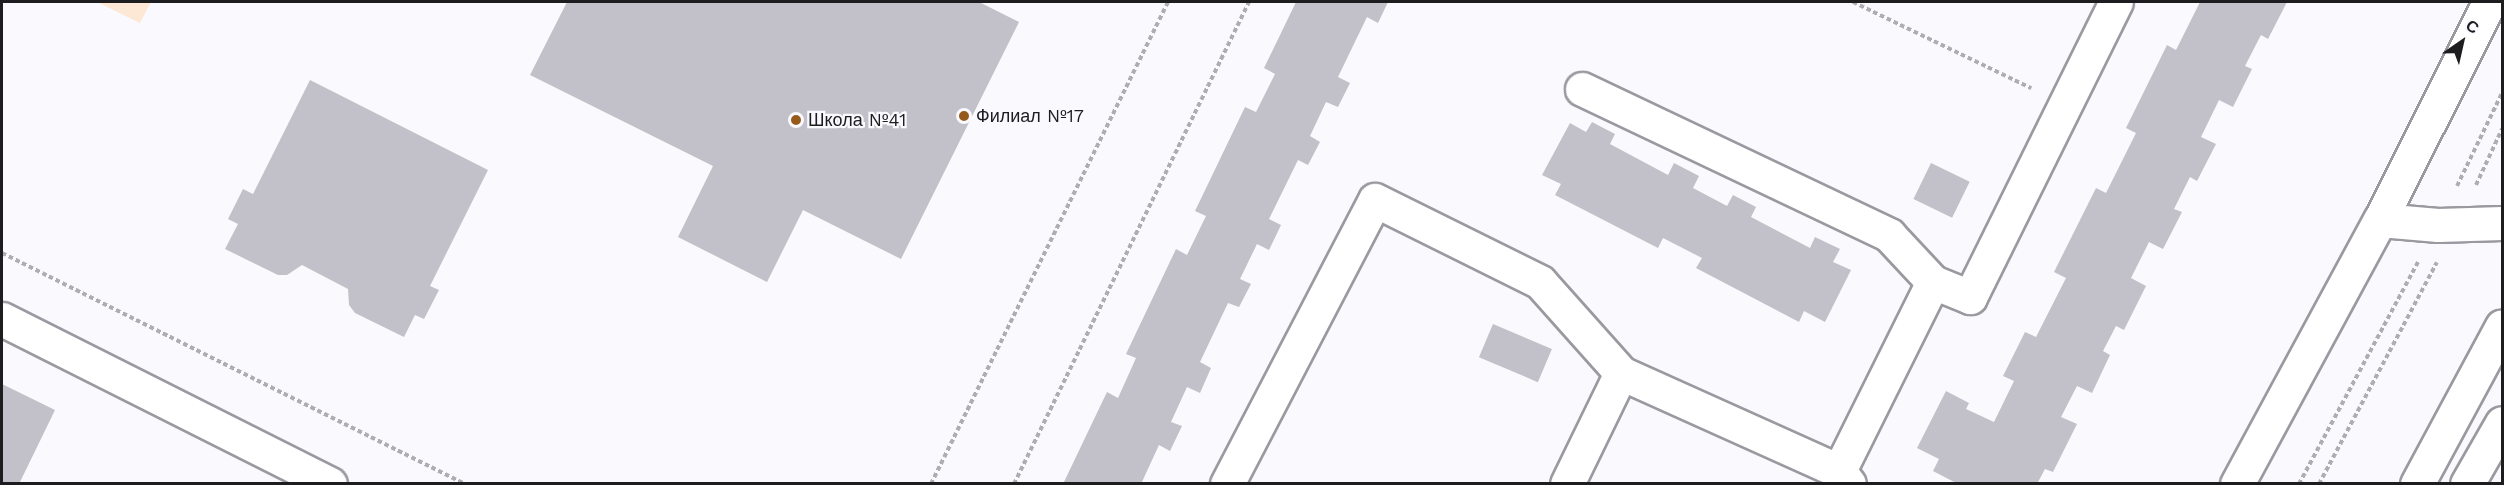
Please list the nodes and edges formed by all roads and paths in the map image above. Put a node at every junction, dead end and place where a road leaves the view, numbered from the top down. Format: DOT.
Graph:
graph roads {
  1 [pos="1168,2"];
  2 [pos="1250,2"];
  3 [pos="1853,2"];
  4 [pos="2116,2"];
  5 [pos="2489,2"];
  6 [pos="1582,89"];
  7 [pos="2502,93"];
  8 [pos="2066,105"];
  9 [pos="2502,129"];
  10 [pos="2380,220"];
  11 [pos="2502,223"];
  12 [pos="2447,225"];
  13 [pos="2,253"];
  14 [pos="1933,282"];
  15 [pos="2,319"];
  16 [pos="2502,326"];
  17 [pos="1621,373"];
  18 [pos="2502,414"];
  19 [pos="2502,423"];
  20 [pos="2474,471"];
  21 [pos="1844,477"];
  22 [pos="330,483"];
  23 [pos="465,483"];
  24 [pos="931,483"];
  25 [pos="1014,483"];
  26 [pos="1227,483"];
  27 [pos="1567,483"];
  28 [pos="2237,483"];
  29 [pos="2299,483"];
  30 [pos="2319,483"];
  31 [pos="2417,483"];
  1 -- 24 [label="path"];
  2 -- 25 [label="path"];
  3 -- 8 [label="path"];
  4 -- 8 [label="main road"];
  5 -- 10 [label="main road"];
  6 -- 14 [label="main road"];
  7 -- 12 [label="path"];
  8 -- 14 [label="main road"];
  9 -- 12 [label="path"];
  10 -- 12 [label="main road"];
  10 -- 28 [label="main road"];
  11 -- 12 [label="main road"];
  12 -- 29 [label="path"];
  12 -- 30 [label="path"];
  13 -- 23 [label="path"];
  14 -- 21 [label="main road"];
  15 -- 22 [label="main road"];
  16 -- 31 [label="main road"];
  17 -- 21 [label="main road"];
  17 -- 26 [label="main road"];
  17 -- 27 [label="main road"];
  18 -- 20 [label="main road"];
  19 -- 20 [label="main road"];
}
